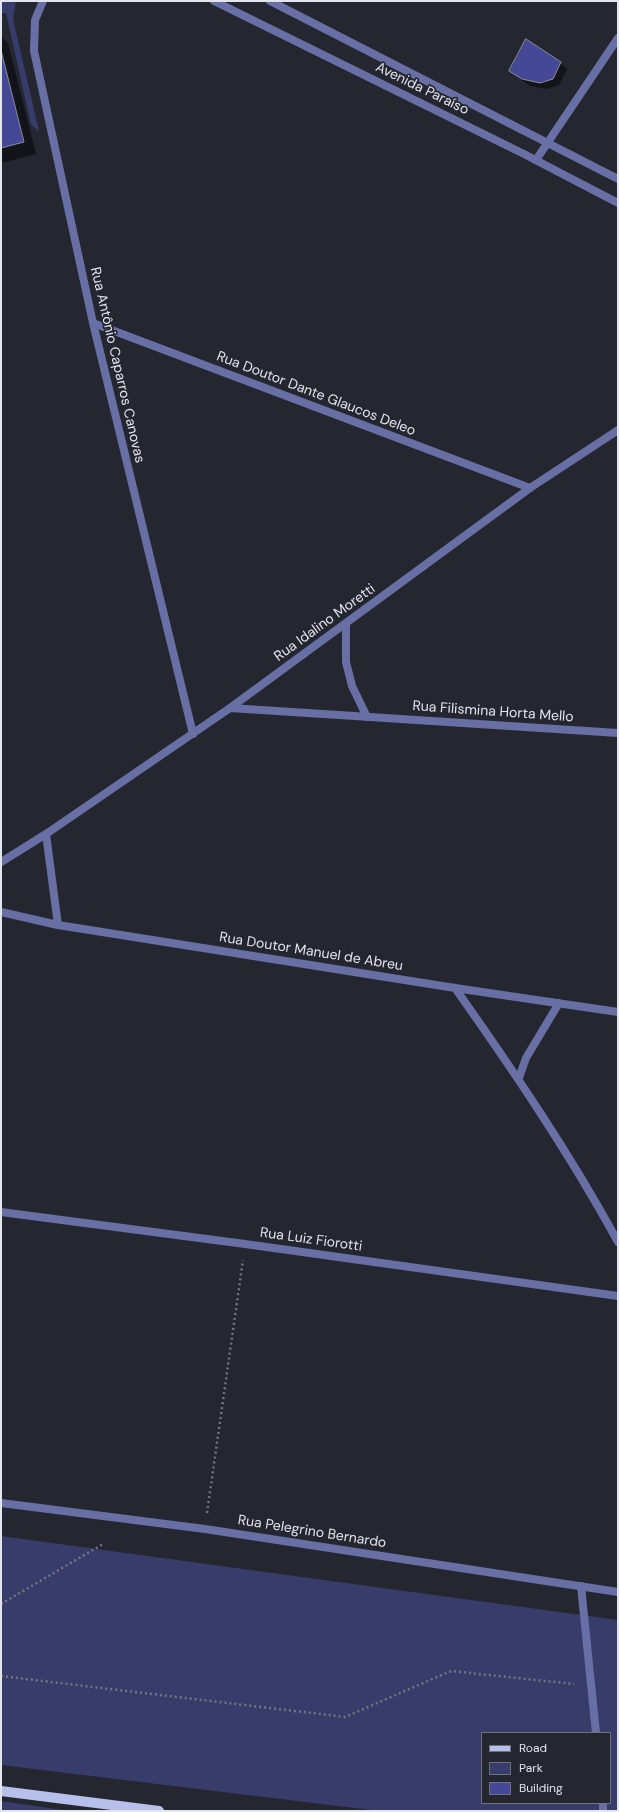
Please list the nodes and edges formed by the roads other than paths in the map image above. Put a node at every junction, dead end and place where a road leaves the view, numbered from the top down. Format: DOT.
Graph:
graph roads {
  1 [pos="43,1"];
  2 [pos="214,1"];
  3 [pos="270,1"];
  4 [pos="618,38"];
  5 [pos="548,143"];
  6 [pos="536,160"];
  7 [pos="618,179"];
  8 [pos="618,203"];
  9 [pos="93,323"];
  10 [pos="618,430"];
  11 [pos="530,488"];
  12 [pos="346,624"];
  13 [pos="230,708"];
  14 [pos="367,717"];
  15 [pos="618,733"];
  16 [pos="193,734"];
  17 [pos="46,834"];
  18 [pos="1,862"];
  19 [pos="1,912"];
  20 [pos="58,925"];
  21 [pos="455,988"];
  22 [pos="559,1003"];
  23 [pos="618,1012"];
  24 [pos="519,1078"];
  25 [pos="1,1212"];
  26 [pos="618,1242"];
  27 [pos="618,1296"];
  28 [pos="1,1503"];
  29 [pos="581,1586"];
  30 [pos="618,1592"];
  31 [pos="596,1732"];
  32 [pos="1,1791"];
  33 [pos="159,1811"];
  1 -- 9 [label="street, Rua Antônio Caparros Canovas"];
  2 -- 6 [label="street, Avenida Paraíso"];
  3 -- 5 [label="street, Avenida Paraíso"];
  4 -- 5 [label="street"];
  5 -- 6 [label="street"];
  5 -- 7 [label="street, Avenida Paraíso"];
  6 -- 8 [label="street, Avenida Paraíso"];
  9 -- 11 [label="street, Rua Doutor Dante Glaucos Deleo"];
  9 -- 16 [label="street, Rua Antônio Caparros Canovas"];
  10 -- 11 [label="street, Rua Idalino Moretti"];
  11 -- 12 [label="street, Rua Idalino Moretti"];
  12 -- 13 [label="street, Rua Idalino Moretti"];
  12 -- 14 [label="street"];
  13 -- 14 [label="street, Rua Filismina Horta Mello"];
  13 -- 16 [label="street, Rua Idalino Moretti"];
  14 -- 15 [label="street, Rua Filismina Horta Mello"];
  16 -- 17 [label="street, Rua Idalino Moretti"];
  17 -- 18 [label="street, Rua Idalino Moretti"];
  17 -- 20 [label="street"];
  19 -- 20 [label="street, Rua Doutor Manuel de Abreu"];
  20 -- 21 [label="street, Rua Doutor Manuel de Abreu"];
  21 -- 22 [label="street, Rua Doutor Manuel de Abreu"];
  21 -- 24 [label="street"];
  22 -- 23 [label="street, Rua Doutor Manuel de Abreu"];
  22 -- 24 [label="street"];
  24 -- 26 [label="street"];
  25 -- 27 [label="street, Rua Luiz Fiorotti"];
  28 -- 29 [label="street, Rua Pelegrino Bernardo"];
  29 -- 30 [label="street, Rua Pelegrino Bernardo"];
  29 -- 31 [label="street"];
  32 -- 33 [label="main road"];
}
